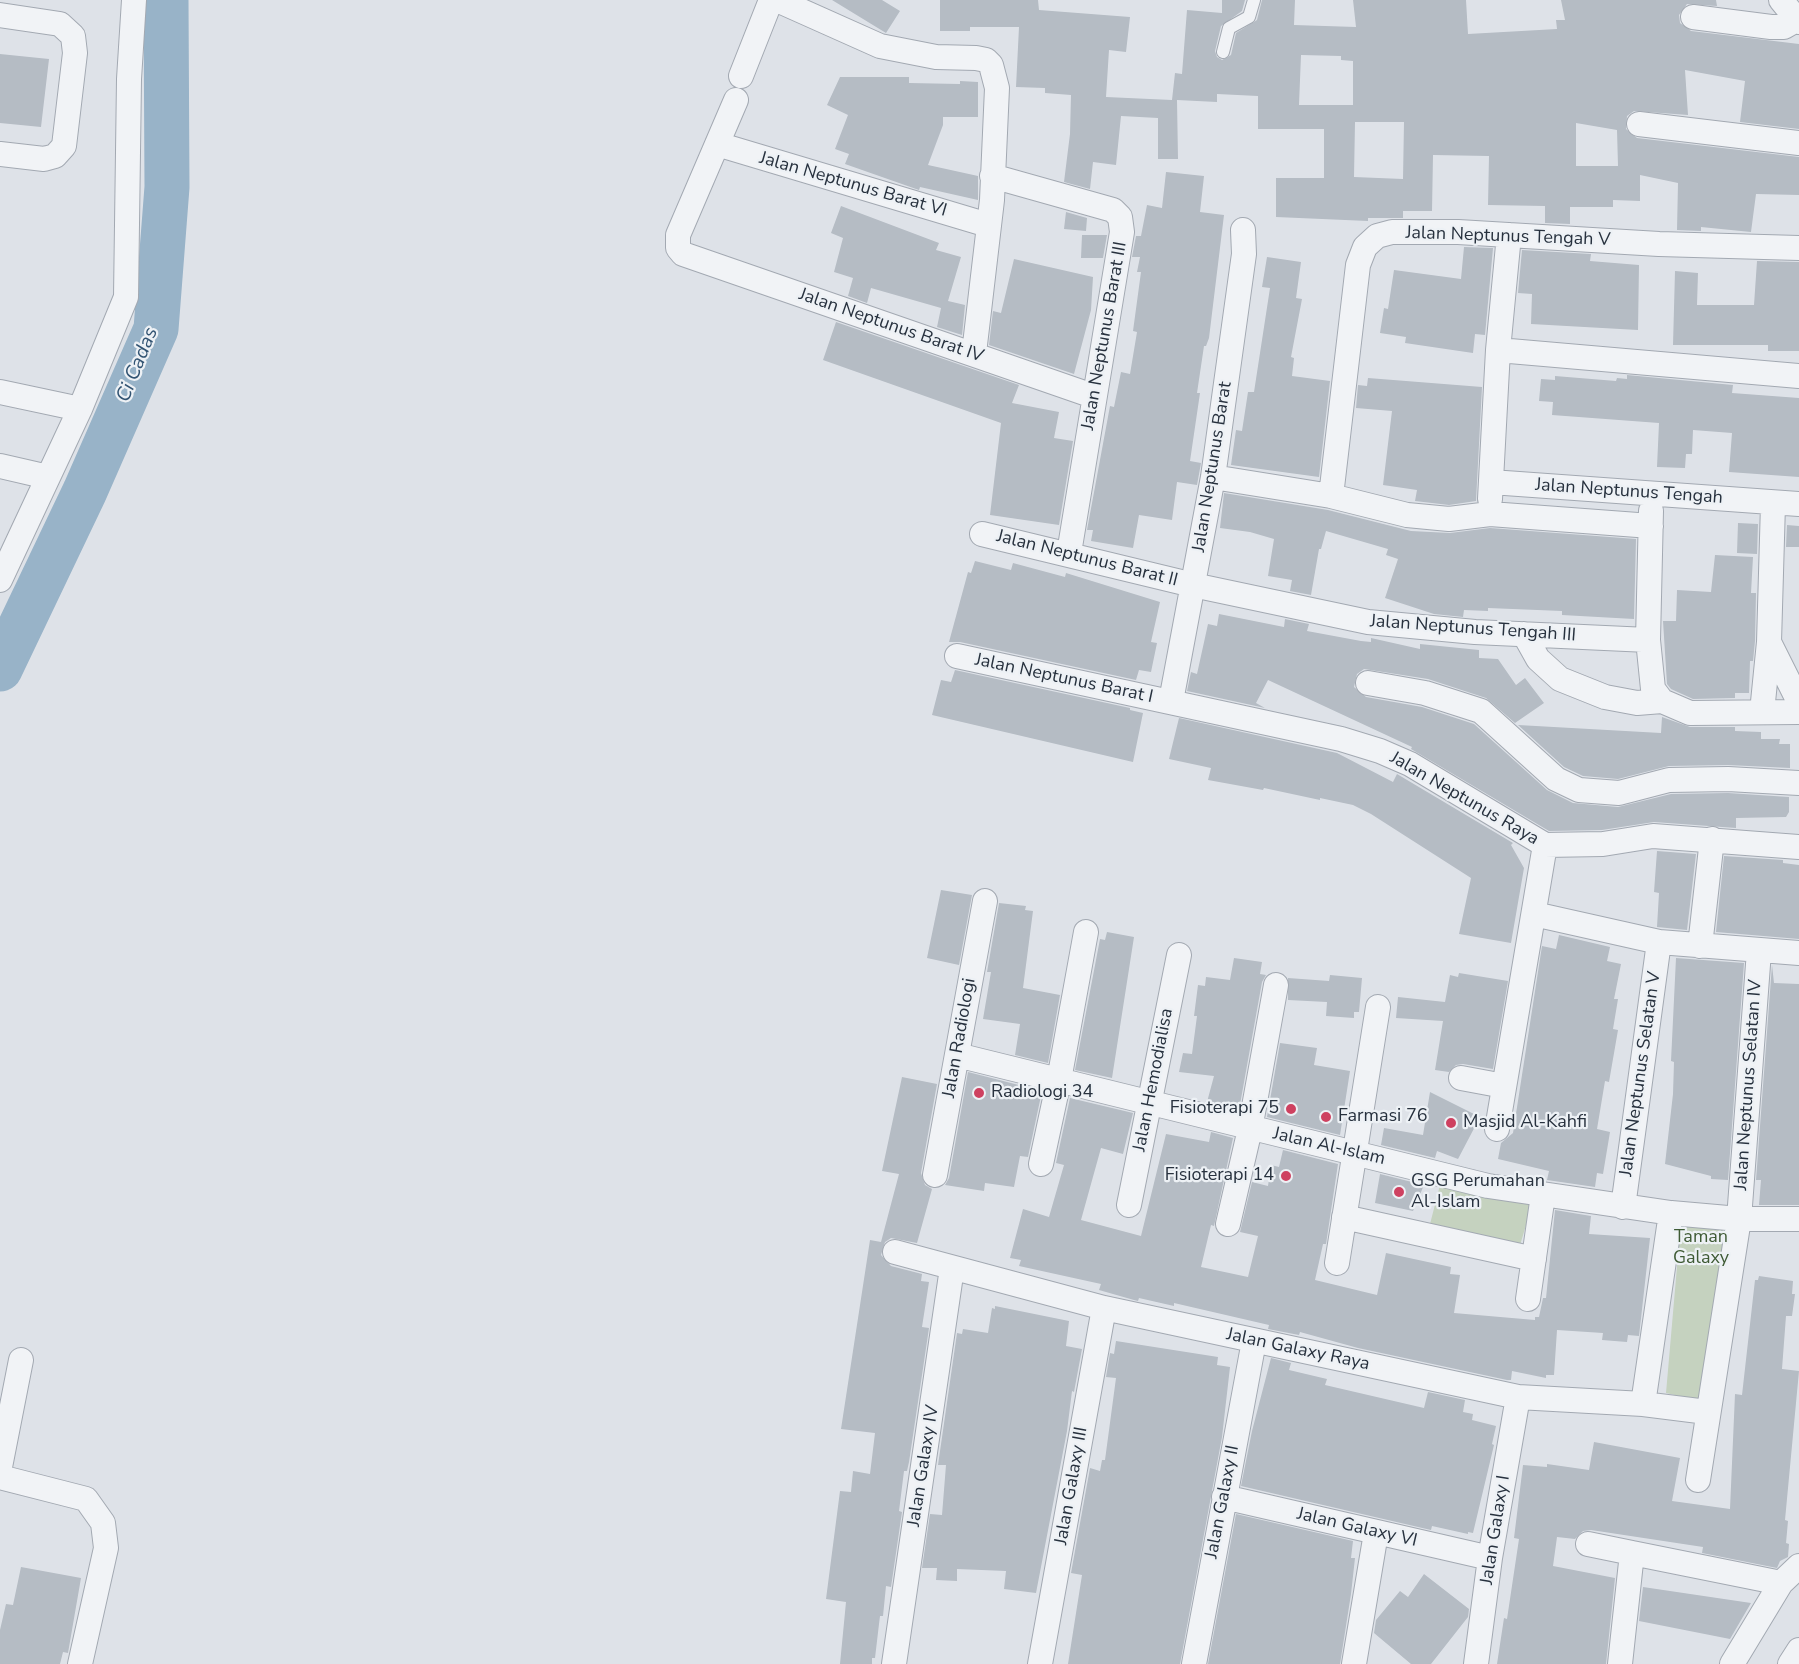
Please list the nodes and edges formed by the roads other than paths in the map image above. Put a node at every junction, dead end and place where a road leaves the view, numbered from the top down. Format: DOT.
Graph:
graph roads {
  1 [pos="134,0"];
  2 [pos="771,0"];
  3 [pos="777,0"];
  4 [pos="1254,0"];
  5 [pos="1781,0"];
  6 [pos="0,15"];
  7 [pos="1693,16"];
  8 [pos="1797,21"];
  9 [pos="1223,52"];
  10 [pos="741,76"];
  11 [pos="736,100"];
  12 [pos="1640,124"];
  13 [pos="1799,143"];
  14 [pos="717,144"];
  15 [pos="0,154"];
  16 [pos="992,176"];
  17 [pos="988,225"];
  18 [pos="1243,230"];
  19 [pos="1509,235"];
  20 [pos="1799,248"];
  21 [pos="1498,350"];
  22 [pos="974,353"];
  23 [pos="1799,376"];
  24 [pos="0,392"];
  25 [pos="1093,396"];
  26 [pos="80,409"];
  27 [pos="0,466"];
  28 [pos="48,477"];
  29 [pos="1213,477"];
  30 [pos="1491,482"];
  31 [pos="1652,494"];
  32 [pos="1331,496"];
  33 [pos="1773,504"];
  34 [pos="1799,504"];
  35 [pos="1490,514"];
  36 [pos="1651,526"];
  37 [pos="982,534"];
  38 [pos="1069,554"];
  39 [pos="0,580"];
  40 [pos="1193,585"];
  41 [pos="1524,634"];
  42 [pos="1648,640"];
  43 [pos="1769,642"];
  44 [pos="957,656"];
  45 [pos="1368,683"];
  46 [pos="1171,701"];
  47 [pos="1662,701"];
  48 [pos="1799,702"];
  49 [pos="1762,712"];
  50 [pos="1799,712"];
  51 [pos="1799,783"];
  52 [pos="1712,839"];
  53 [pos="1545,845"];
  54 [pos="1799,847"];
  55 [pos="985,902"];
  56 [pos="1534,914"];
  57 [pos="1086,932"];
  58 [pos="1659,942"];
  59 [pos="1700,945"];
  60 [pos="1759,951"];
  61 [pos="1799,953"];
  62 [pos="1179,955"];
  63 [pos="1276,985"];
  64 [pos="1378,1006"];
  65 [pos="957,1055"];
  66 [pos="1461,1078"];
  67 [pos="1059,1080"];
  68 [pos="1504,1086"];
  69 [pos="1149,1102"];
  70 [pos="1250,1129"];
  71 [pos="1497,1129"];
  72 [pos="1354,1152"];
  73 [pos="1041,1164"];
  74 [pos="935,1175"];
  75 [pos="1543,1195"];
  76 [pos="1129,1206"];
  77 [pos="1623,1207"];
  78 [pos="1671,1213"];
  79 [pos="1344,1217"];
  80 [pos="1739,1219"];
  81 [pos="1799,1219"];
  82 [pos="1228,1224"];
  83 [pos="895,1252"];
  84 [pos="1534,1259"];
  85 [pos="1337,1263"];
  86 [pos="952,1268"];
  87 [pos="1528,1299"];
  88 [pos="1104,1308"];
  89 [pos="1254,1341"];
  90 [pos="21,1360"];
  91 [pos="1518,1397"];
  92 [pos="1643,1404"];
  93 [pos="1707,1412"];
  94 [pos="0,1467"];
  95 [pos="0,1477"];
  96 [pos="1698,1480"];
  97 [pos="1224,1497"];
  98 [pos="1376,1533"];
  99 [pos="1588,1544"];
  100 [pos="1632,1554"];
  101 [pos="1490,1558"];
  102 [pos="1799,1566"];
  103 [pos="1781,1583"];
  104 [pos="1799,1650"];
  105 [pos="80,1664"];
  106 [pos="894,1664"];
  107 [pos="1040,1664"];
  108 [pos="1194,1664"];
  109 [pos="1354,1664"];
  110 [pos="1476,1664"];
  111 [pos="1620,1664"];
  112 [pos="1732,1664"];
  113 [pos="1790,1664"];
  1 -- 26 [label="street"];
  2 -- 10 [label="street"];
  3 -- 16 [label="street"];
  4 -- 9 [label="lane"];
  5 -- 8 [label="street"];
  6 -- 15 [label="street"];
  7 -- 8 [label="street"];
  11 -- 14 [label="street"];
  12 -- 13 [label="street"];
  14 -- 17 [label="street, Jalan Neptunus Barat VI"];
  14 -- 22 [label="street, Jalan Neptunus Barat IV"];
  16 -- 17 [label="street"];
  16 -- 25 [label="street, Jalan Neptunus Barat III"];
  17 -- 22 [label="street"];
  18 -- 29 [label="street, Jalan Neptunus Barat"];
  19 -- 20 [label="street, Jalan Neptunus Tengah V"];
  19 -- 21 [label="street"];
  19 -- 32 [label="street, Jalan Neptunus Tengah V"];
  21 -- 23 [label="street"];
  21 -- 30 [label="street"];
  22 -- 25 [label="street, Jalan Neptunus Barat IV"];
  24 -- 26 [label="street"];
  25 -- 38 [label="street, Jalan Neptunus Barat III"];
  26 -- 28 [label="street"];
  27 -- 28 [label="street"];
  28 -- 39 [label="street"];
  29 -- 32 [label="street, Jalan Neptunus Tengah"];
  29 -- 40 [label="street, Jalan Neptunus Barat"];
  30 -- 31 [label="street, Jalan Neptunus Tengah"];
  30 -- 35 [label="street"];
  31 -- 33 [label="street, Jalan Neptunus Tengah"];
  31 -- 36 [label="street"];
  32 -- 35 [label="street, Jalan Neptunus Tengah"];
  33 -- 34 [label="street, Jalan Neptunus Tengah"];
  33 -- 43 [label="street"];
  35 -- 36 [label="street, Jalan Neptunus Tengah"];
  36 -- 42 [label="street"];
  37 -- 38 [label="street, Jalan Neptunus Barat II"];
  38 -- 40 [label="street, Jalan Neptunus Barat II"];
  40 -- 41 [label="street, Jalan Neptunus Tengah III"];
  40 -- 46 [label="street, Jalan Neptunus Barat"];
  41 -- 42 [label="street, Jalan Neptunus Tengah III"];
  41 -- 47 [label="street"];
  42 -- 47 [label="street"];
  43 -- 48 [label="street"];
  43 -- 49 [label="street"];
  44 -- 46 [label="street, Jalan Neptunus Barat I"];
  45 -- 51 [label="street"];
  46 -- 53 [label="street, Jalan Neptunus Raya"];
  47 -- 49 [label="street"];
  49 -- 50 [label="street"];
  52 -- 53 [label="street, Jalan Neptunus Raya"];
  52 -- 54 [label="street, Jalan Neptunus Raya"];
  52 -- 59 [label="street"];
  53 -- 56 [label="street"];
  55 -- 65 [label="street, Jalan Radiologi"];
  56 -- 58 [label="street"];
  56 -- 68 [label="street"];
  57 -- 67 [label="street"];
  58 -- 59 [label="street"];
  58 -- 77 [label="street, Jalan Neptunus Selatan V"];
  59 -- 60 [label="street"];
  60 -- 61 [label="street"];
  60 -- 80 [label="street, Jalan Neptunus Selatan IV"];
  62 -- 69 [label="street, Jalan Hemodialisa"];
  63 -- 70 [label="street"];
  64 -- 72 [label="street"];
  65 -- 67 [label="street, Jalan Al-Islam"];
  65 -- 74 [label="street, Jalan Radiologi"];
  66 -- 68 [label="street"];
  67 -- 69 [label="street, Jalan Al-Islam"];
  67 -- 73 [label="street"];
  68 -- 71 [label="street"];
  69 -- 70 [label="street, Jalan Al-Islam"];
  69 -- 76 [label="street, Jalan Hemodialisa"];
  70 -- 72 [label="street, Jalan Al-Islam"];
  70 -- 82 [label="street"];
  72 -- 75 [label="street, Jalan Al-Islam"];
  72 -- 79 [label="street"];
  75 -- 77 [label="street, Jalan Al-Islam"];
  75 -- 84 [label="street"];
  77 -- 78 [label="street, Jalan Al-Islam"];
  78 -- 80 [label="street, Jalan Al-Islam"];
  78 -- 92 [label="street"];
  79 -- 84 [label="street"];
  79 -- 85 [label="street"];
  80 -- 81 [label="street, Jalan Al-Islam"];
  80 -- 93 [label="street"];
  83 -- 86 [label="street, Jalan Galaxy Raya"];
  84 -- 87 [label="street"];
  86 -- 88 [label="street, Jalan Galaxy Raya"];
  86 -- 106 [label="street, Jalan Galaxy IV"];
  88 -- 89 [label="street, Jalan Galaxy Raya"];
  88 -- 107 [label="street, Jalan Galaxy III"];
  89 -- 91 [label="street, Jalan Galaxy Raya"];
  89 -- 97 [label="street, Jalan Galaxy II"];
  90 -- 94 [label="street"];
  91 -- 92 [label="street, Jalan Galaxy Raya"];
  91 -- 101 [label="street, Jalan Galaxy I"];
  92 -- 93 [label="street, Jalan Galaxy Raya"];
  93 -- 96 [label="street"];
  95 -- 105 [label="street"];
  97 -- 98 [label="street, Jalan Galaxy VI"];
  97 -- 108 [label="street, Jalan Galaxy II"];
  98 -- 101 [label="street, Jalan Galaxy VI"];
  98 -- 109 [label="street"];
  99 -- 100 [label="street"];
  100 -- 103 [label="street"];
  100 -- 111 [label="street"];
  101 -- 110 [label="street, Jalan Galaxy I"];
  102 -- 103 [label="street"];
  103 -- 112 [label="street"];
  104 -- 113 [label="street"];
}
